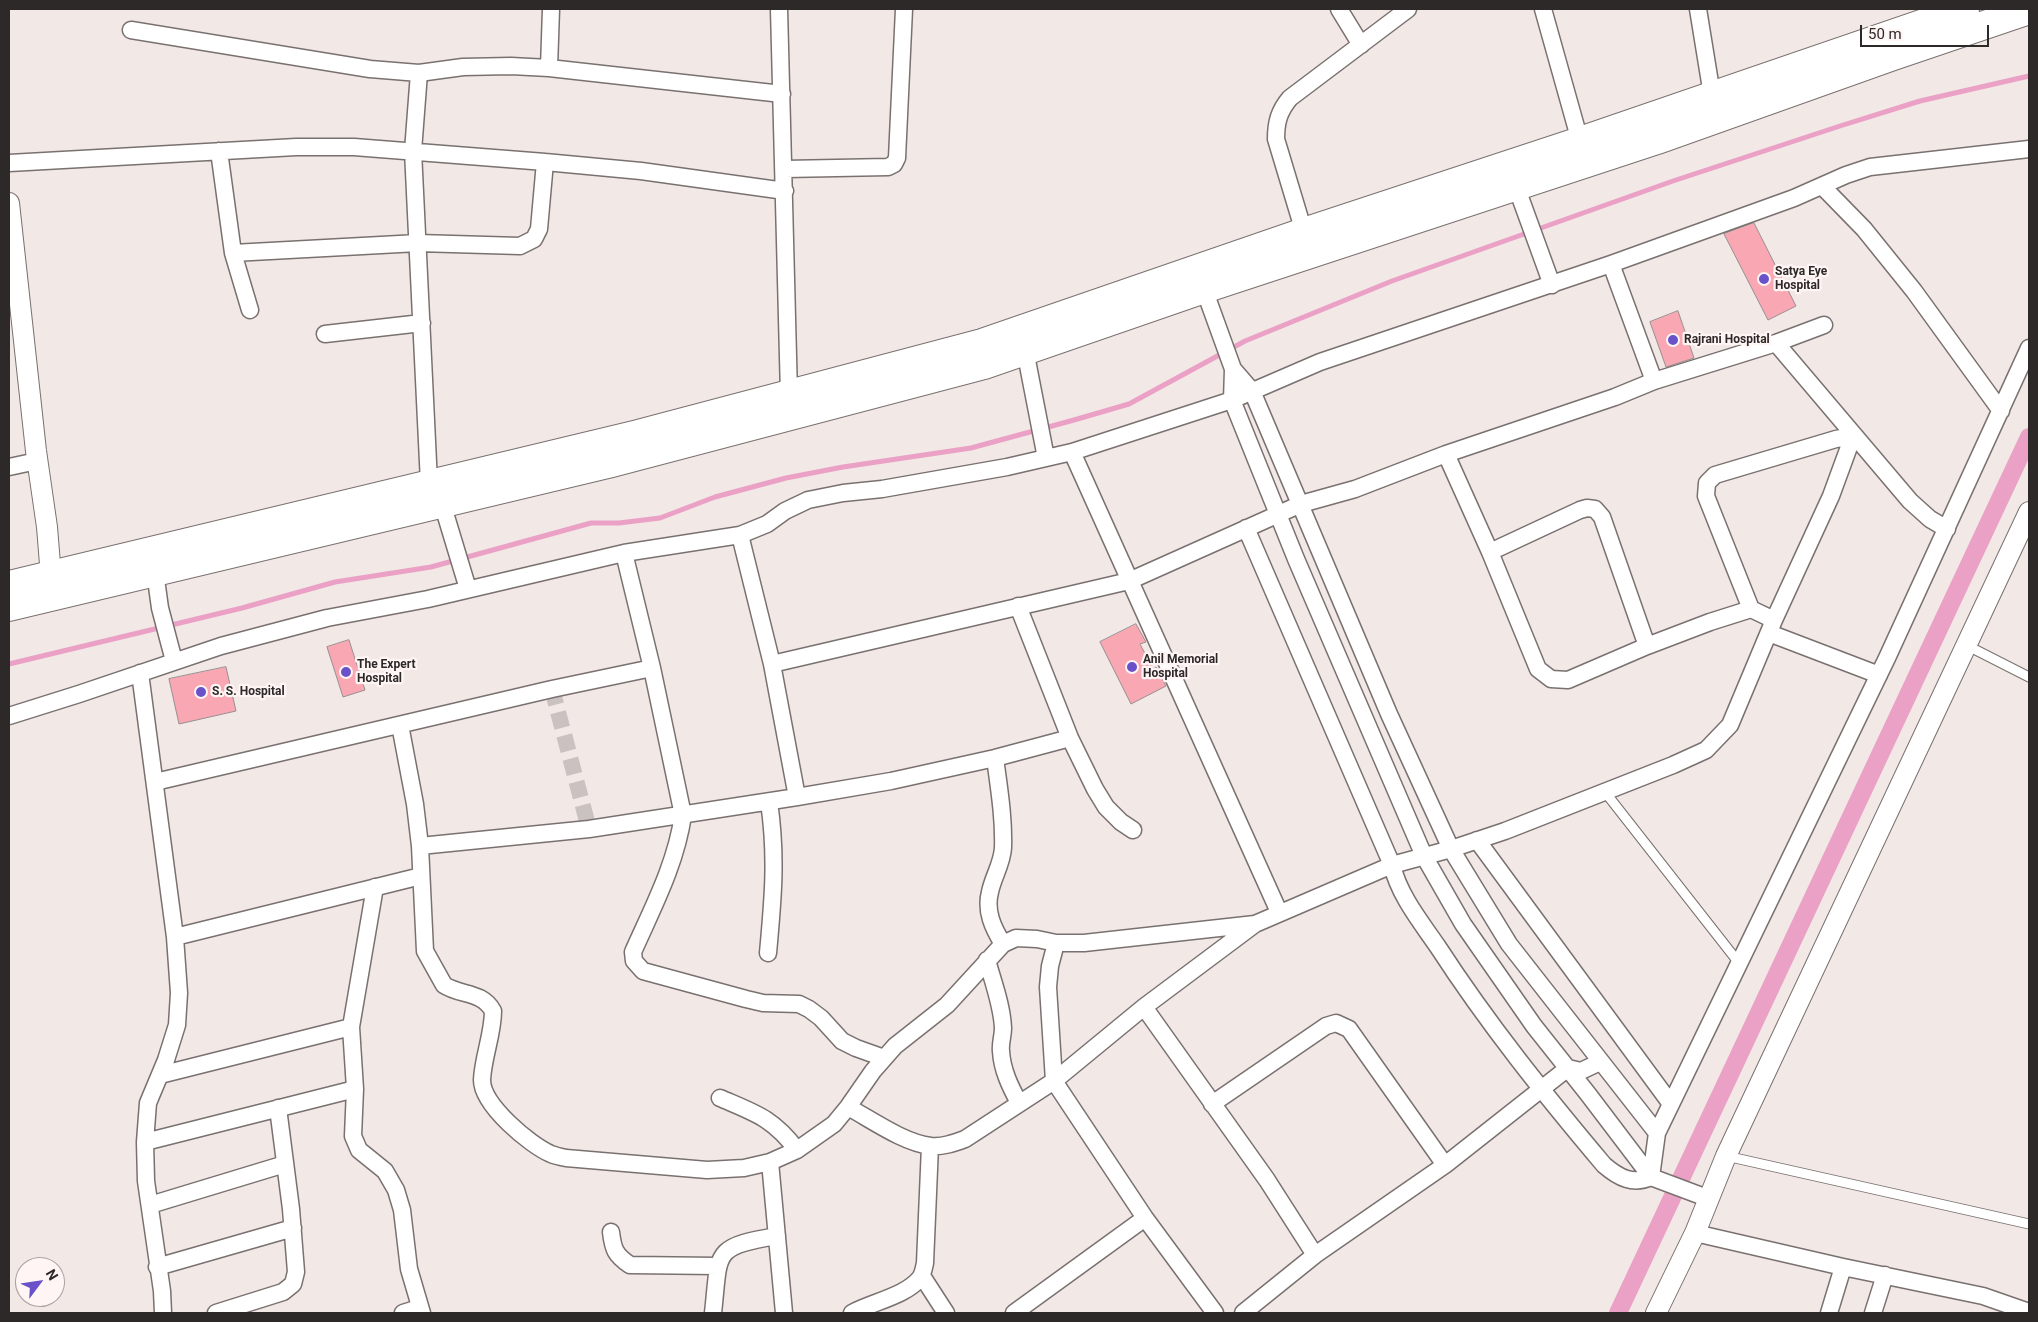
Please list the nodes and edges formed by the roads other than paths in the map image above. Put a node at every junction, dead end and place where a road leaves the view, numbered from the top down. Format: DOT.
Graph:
graph roads {
  1 [pos="551,9"];
  2 [pos="779,9"];
  3 [pos="904,9"];
  4 [pos="1339,9"];
  5 [pos="1408,9"];
  6 [pos="1543,9"];
  7 [pos="1698,9"];
  8 [pos="1965,9"];
  9 [pos="2029,10"];
  10 [pos="131,30"];
  11 [pos="1361,45"];
  12 [pos="549,68"];
  13 [pos="419,73"];
  14 [pos="782,94"];
  15 [pos="1712,95"];
  16 [pos="1580,140"];
  17 [pos="2029,149"];
  18 [pos="219,151"];
  19 [pos="413,151"];
  20 [pos="545,162"];
  21 [pos="9,163"];
  22 [pos="785,169"];
  23 [pos="1516,186"];
  24 [pos="1822,186"];
  25 [pos="785,191"];
  26 [pos="9,203"];
  27 [pos="1304,232"];
  28 [pos="418,243"];
  29 [pos="233,253"];
  30 [pos="1611,264"];
  31 [pos="1552,285"];
  32 [pos="1204,289"];
  33 [pos="250,310"];
  34 [pos="422,323"];
  35 [pos="1824,325"];
  36 [pos="325,334"];
  37 [pos="1776,343"];
  38 [pos="2029,348"];
  39 [pos="1025,350"];
  40 [pos="1233,369"];
  41 [pos="1654,381"];
  42 [pos="1252,390"];
  43 [pos="789,395"];
  44 [pos="1232,400"];
  45 [pos="2001,411"];
  46 [pos="1853,436"];
  47 [pos="1072,452"];
  48 [pos="1446,454"];
  49 [pos="1046,458"];
  50 [pos="37,461"];
  51 [pos="9,467"];
  52 [pos="436,493"];
  53 [pos="1300,504"];
  54 [pos="1278,514"];
  55 [pos="2029,514"];
  56 [pos="1246,528"];
  57 [pos="1947,529"];
  58 [pos="740,535"];
  59 [pos="1490,552"];
  60 [pos="624,553"];
  61 [pos="155,572"];
  62 [pos="1129,581"];
  63 [pos="9,585"];
  64 [pos="51,586"];
  65 [pos="468,589"];
  66 [pos="1018,606"];
  67 [pos="9,607"];
  68 [pos="1751,609"];
  69 [pos="1771,627"];
  70 [pos="1966,645"];
  71 [pos="1647,646"];
  72 [pos="174,661"];
  73 [pos="772,664"];
  74 [pos="652,668"];
  75 [pos="140,673"];
  76 [pos="1878,675"];
  77 [pos="2029,676"];
  78 [pos="9,716"];
  79 [pos="400,725"];
  80 [pos="1070,738"];
  81 [pos="995,758"];
  82 [pos="156,782"];
  83 [pos="1604,792"];
  84 [pos="797,797"];
  85 [pos="769,802"];
  86 [pos="683,815"];
  87 [pos="1133,830"];
  88 [pos="1477,840"];
  89 [pos="420,846"];
  90 [pos="1450,849"];
  91 [pos="1424,856"];
  92 [pos="1392,864"];
  93 [pos="421,876"];
  94 [pos="375,887"];
  95 [pos="1279,912"];
  96 [pos="1254,924"];
  97 [pos="175,937"];
  98 [pos="1056,943"];
  99 [pos="1002,944"];
  100 [pos="768,953"];
  101 [pos="987,960"];
  102 [pos="1739,963"];
  103 [pos="1144,1007"];
  104 [pos="351,1027"];
  105 [pos="884,1058"];
  106 [pos="1600,1062"];
  107 [pos="1568,1068"];
  108 [pos="160,1074"];
  109 [pos="1054,1080"];
  110 [pos="354,1089"];
  111 [pos="1540,1089"];
  112 [pos="720,1098"];
  113 [pos="1019,1103"];
  114 [pos="1212,1104"];
  115 [pos="1671,1104"];
  116 [pos="848,1107"];
  117 [pos="278,1108"];
  118 [pos="1657,1133"];
  119 [pos="145,1142"];
  120 [pos="930,1146"];
  121 [pos="797,1150"];
  122 [pos="1726,1156"];
  123 [pos="770,1162"];
  124 [pos="286,1164"];
  125 [pos="1445,1165"];
  126 [pos="1656,1179"];
  127 [pos="1702,1196"];
  128 [pos="150,1205"];
  129 [pos="1145,1218"];
  130 [pos="2029,1224"];
  131 [pos="293,1228"];
  132 [pos="610,1232"];
  133 [pos="1695,1233"];
  134 [pos="777,1236"];
  135 [pos="1315,1255"];
  136 [pos="718,1266"];
  137 [pos="157,1267"];
  138 [pos="1843,1267"];
  139 [pos="1885,1275"];
  140 [pos="922,1276"];
  141 [pos="420,1311"];
  142 [pos="2029,1312"];
  143 [pos="163,1313"];
  144 [pos="216,1313"];
  145 [pos="403,1313"];
  146 [pos="713,1313"];
  147 [pos="784,1313"];
  148 [pos="852,1313"];
  149 [pos="946,1313"];
  150 [pos="1014,1313"];
  151 [pos="1215,1313"];
  152 [pos="1242,1313"];
  153 [pos="1656,1313"];
  154 [pos="1829,1313"];
  155 [pos="1873,1313"];
  1 -- 12 [label="street"];
  2 -- 14 [label="street"];
  3 -- 22 [label="street"];
  4 -- 11 [label="street"];
  5 -- 11 [label="street"];
  6 -- 16 [label="street"];
  7 -- 15 [label="street"];
  8 -- 15 [label="highway"];
  9 -- 23 [label="highway"];
  10 -- 13 [label="street"];
  11 -- 27 [label="street"];
  12 -- 13 [label="street"];
  12 -- 14 [label="street"];
  13 -- 19 [label="street"];
  14 -- 22 [label="street"];
  15 -- 16 [label="highway"];
  16 -- 27 [label="highway"];
  17 -- 24 [label="street"];
  18 -- 19 [label="street"];
  18 -- 21 [label="street"];
  18 -- 29 [label="street"];
  19 -- 20 [label="street"];
  19 -- 28 [label="street"];
  20 -- 25 [label="street"];
  20 -- 28 [label="street"];
  22 -- 25 [label="street"];
  23 -- 31 [label="street"];
  23 -- 32 [label="highway"];
  24 -- 30 [label="street"];
  24 -- 45 [label="street"];
  25 -- 43 [label="street"];
  26 -- 50 [label="street"];
  27 -- 43 [label="highway"];
  28 -- 29 [label="street"];
  28 -- 34 [label="street"];
  29 -- 33 [label="street"];
  30 -- 31 [label="street"];
  30 -- 41 [label="street"];
  31 -- 42 [label="street"];
  32 -- 39 [label="highway"];
  32 -- 40 [label="street"];
  34 -- 36 [label="street"];
  34 -- 52 [label="street"];
  35 -- 37 [label="street"];
  37 -- 41 [label="street"];
  37 -- 46 [label="street"];
  38 -- 45 [label="street"];
  39 -- 49 [label="street"];
  39 -- 52 [label="highway"];
  40 -- 42 [label="street"];
  40 -- 44 [label="street"];
  41 -- 48 [label="street"];
  42 -- 44 [label="street"];
  42 -- 53 [label="street"];
  43 -- 52 [label="highway"];
  44 -- 47 [label="street"];
  44 -- 54 [label="street"];
  45 -- 57 [label="street"];
  46 -- 57 [label="street"];
  46 -- 68 [label="street"];
  46 -- 69 [label="street"];
  47 -- 49 [label="street"];
  47 -- 62 [label="street"];
  48 -- 53 [label="street"];
  48 -- 59 [label="street"];
  49 -- 58 [label="street"];
  50 -- 51 [label="street"];
  50 -- 64 [label="street"];
  52 -- 61 [label="highway"];
  52 -- 64 [label="highway"];
  52 -- 65 [label="street"];
  53 -- 54 [label="street"];
  53 -- 90 [label="street"];
  54 -- 56 [label="street"];
  54 -- 91 [label="street"];
  55 -- 70 [label="street"];
  56 -- 62 [label="street"];
  56 -- 92 [label="street"];
  57 -- 76 [label="street"];
  58 -- 60 [label="street"];
  58 -- 73 [label="street"];
  59 -- 71 [label="street"];
  59 -- 71 [label="street"];
  60 -- 65 [label="street"];
  60 -- 74 [label="street"];
  61 -- 64 [label="highway"];
  61 -- 72 [label="street"];
  62 -- 66 [label="street"];
  62 -- 95 [label="street"];
  63 -- 64 [label="highway"];
  64 -- 67 [label="highway"];
  65 -- 72 [label="street"];
  66 -- 73 [label="street"];
  66 -- 80 [label="street"];
  68 -- 69 [label="street"];
  68 -- 71 [label="street"];
  69 -- 76 [label="street"];
  69 -- 83 [label="street"];
  70 -- 77 [label="lane"];
  70 -- 122 [label="street"];
  72 -- 75 [label="street"];
  73 -- 84 [label="street"];
  74 -- 79 [label="street"];
  74 -- 86 [label="street"];
  75 -- 78 [label="street"];
  75 -- 82 [label="street"];
  76 -- 102 [label="street"];
  79 -- 82 [label="street"];
  79 -- 89 [label="street"];
  80 -- 81 [label="street"];
  80 -- 87 [label="street"];
  81 -- 84 [label="street"];
  81 -- 99 [label="street"];
  82 -- 97 [label="street"];
  83 -- 88 [label="street"];
  83 -- 102 [label="lane"];
  84 -- 85 [label="street"];
  85 -- 86 [label="street"];
  85 -- 100 [label="street"];
  86 -- 89 [label="street"];
  86 -- 105 [label="street"];
  88 -- 90 [label="street"];
  88 -- 115 [label="street"];
  89 -- 93 [label="street"];
  90 -- 91 [label="street"];
  90 -- 106 [label="street"];
  91 -- 92 [label="street"];
  91 -- 107 [label="street"];
  92 -- 95 [label="street"];
  92 -- 111 [label="street"];
  93 -- 94 [label="street"];
  93 -- 123 [label="street"];
  94 -- 97 [label="street"];
  94 -- 104 [label="street"];
  95 -- 96 [label="street"];
  96 -- 98 [label="street"];
  96 -- 103 [label="street"];
  97 -- 108 [label="street"];
  98 -- 99 [label="street"];
  98 -- 109 [label="street"];
  99 -- 101 [label="street"];
  101 -- 105 [label="street"];
  101 -- 113 [label="street"];
  102 -- 115 [label="street"];
  103 -- 109 [label="street"];
  103 -- 114 [label="street"];
  104 -- 108 [label="street"];
  104 -- 110 [label="street"];
  105 -- 116 [label="street"];
  106 -- 107 [label="street"];
  106 -- 118 [label="street"];
  107 -- 111 [label="street"];
  107 -- 126 [label="street"];
  108 -- 119 [label="street"];
  109 -- 113 [label="street"];
  109 -- 129 [label="street"];
  110 -- 117 [label="street"];
  110 -- 141 [label="street"];
  111 -- 125 [label="street"];
  111 -- 126 [label="street"];
  112 -- 121 [label="street"];
  113 -- 120 [label="street"];
  114 -- 125 [label="street"];
  114 -- 135 [label="street"];
  115 -- 118 [label="street"];
  116 -- 120 [label="street"];
  116 -- 121 [label="street"];
  117 -- 119 [label="street"];
  117 -- 124 [label="street"];
  118 -- 126 [label="street"];
  119 -- 128 [label="street"];
  120 -- 140 [label="street"];
  121 -- 123 [label="street"];
  122 -- 127 [label="street"];
  122 -- 130 [label="lane"];
  123 -- 134 [label="street"];
  124 -- 128 [label="street"];
  124 -- 131 [label="street"];
  125 -- 135 [label="street"];
  126 -- 127 [label="street"];
  127 -- 133 [label="street"];
  128 -- 137 [label="street"];
  129 -- 150 [label="street"];
  129 -- 151 [label="street"];
  131 -- 137 [label="street"];
  131 -- 144 [label="street"];
  132 -- 136 [label="street"];
  133 -- 138 [label="street"];
  133 -- 153 [label="street"];
  134 -- 136 [label="street"];
  134 -- 147 [label="street"];
  135 -- 152 [label="street"];
  136 -- 146 [label="street"];
  137 -- 143 [label="street"];
  138 -- 139 [label="street"];
  138 -- 154 [label="street"];
  139 -- 142 [label="street"];
  139 -- 155 [label="street"];
  140 -- 148 [label="street"];
  140 -- 149 [label="street"];
  141 -- 145 [label="street"];
}
